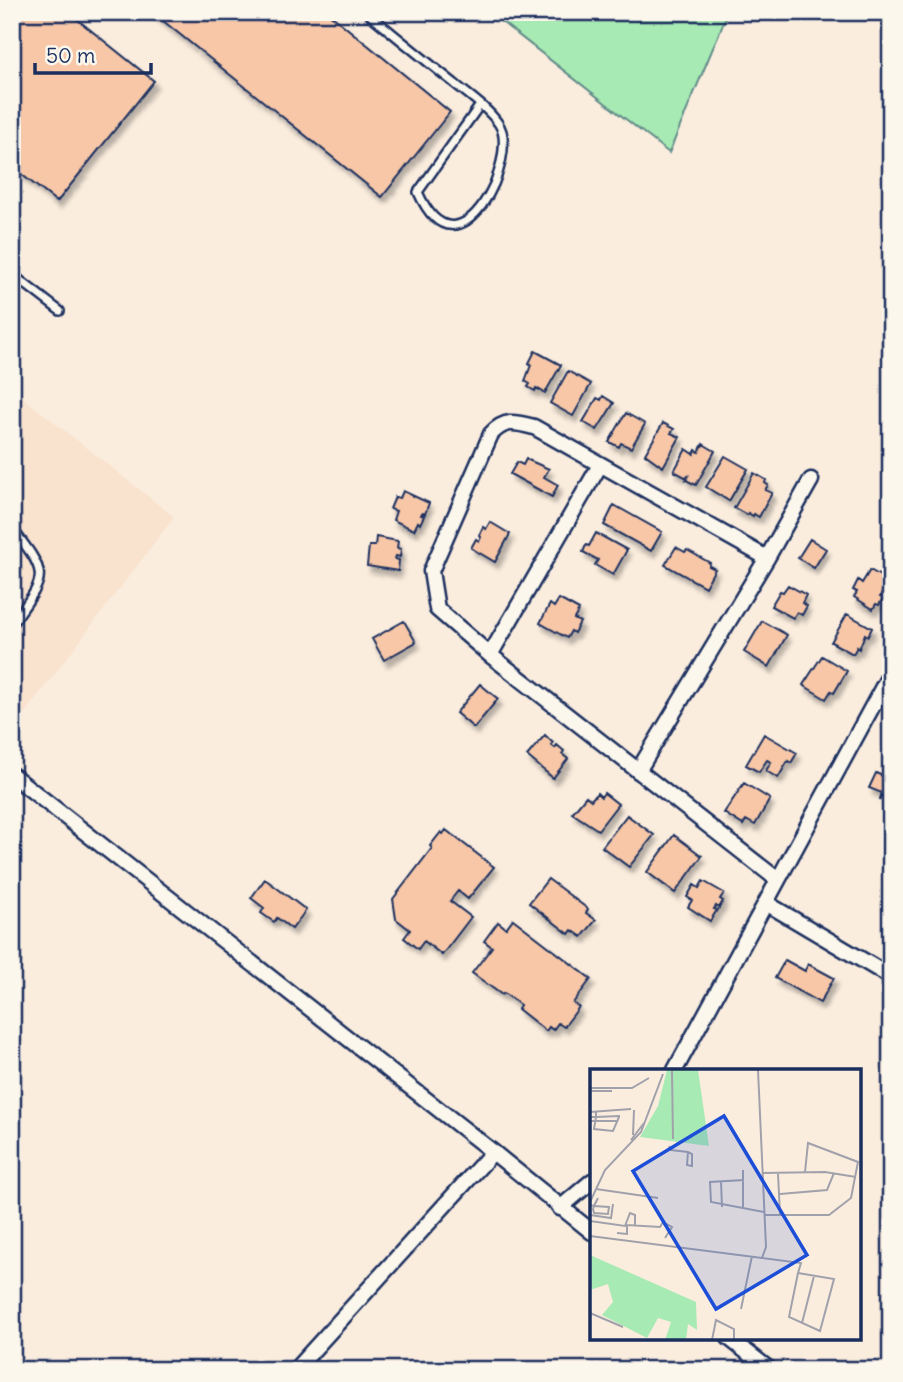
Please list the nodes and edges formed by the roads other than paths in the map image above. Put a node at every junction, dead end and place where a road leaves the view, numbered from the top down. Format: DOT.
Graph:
graph roads {
  1 [pos="370,12"];
  2 [pos="480,105"];
  3 [pos="12,274"];
  4 [pos="60,311"];
  5 [pos="600,465"];
  6 [pos="811,480"];
  7 [pos="12,528"];
  8 [pos="767,558"];
  9 [pos="12,624"];
  10 [pos="490,655"];
  11 [pos="891,672"];
  12 [pos="638,771"];
  13 [pos="12,775"];
  14 [pos="778,880"];
  15 [pos="766,902"];
  16 [pos="889,971"];
  17 [pos="676,1069"];
  18 [pos="493,1152"];
  19 [pos="590,1183"];
  20 [pos="560,1208"];
  21 [pos="590,1230"];
  22 [pos="732,1340"];
  23 [pos="295,1370"];
  24 [pos="769,1370"];
  1 -- 2 [label="lane"];
  2 -- 2 [label="lane"];
  3 -- 4 [label="lane"];
  5 -- 8 [label="street"];
  5 -- 10 [label="street"];
  5 -- 10 [label="street"];
  6 -- 8 [label="street"];
  7 -- 9 [label="lane"];
  8 -- 12 [label="street"];
  10 -- 12 [label="street"];
  11 -- 14 [label="street"];
  12 -- 14 [label="street"];
  13 -- 18 [label="street"];
  14 -- 15 [label="street"];
  15 -- 16 [label="street"];
  15 -- 17 [label="street"];
  18 -- 20 [label="street"];
  18 -- 23 [label="street"];
  19 -- 20 [label="street"];
  20 -- 21 [label="street"];
  22 -- 24 [label="street"];
}
